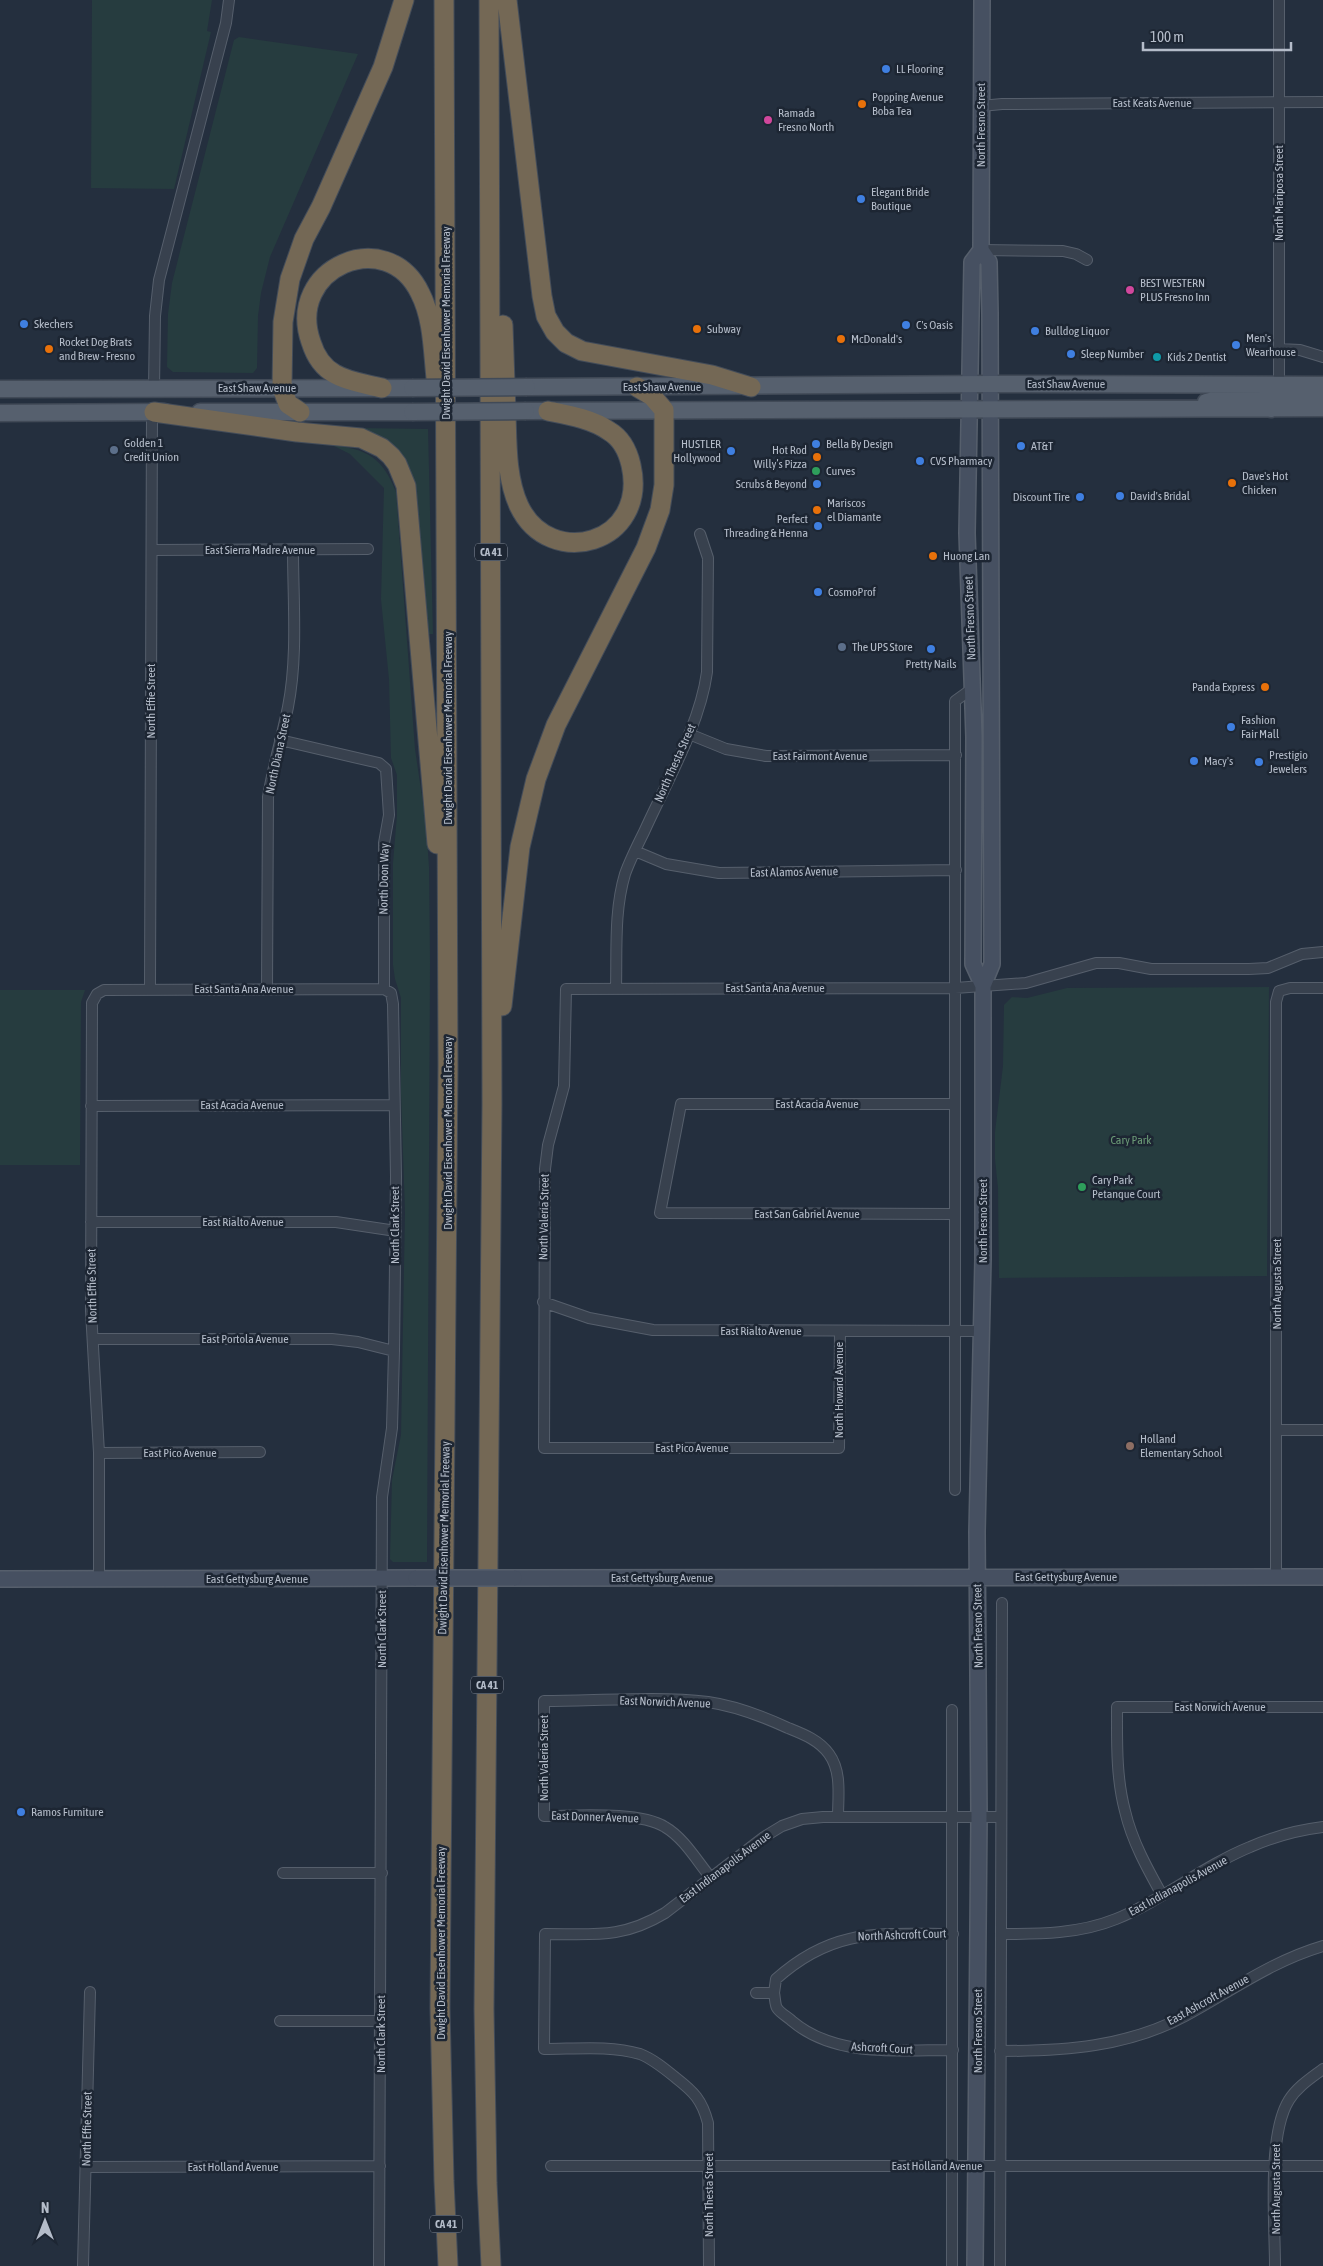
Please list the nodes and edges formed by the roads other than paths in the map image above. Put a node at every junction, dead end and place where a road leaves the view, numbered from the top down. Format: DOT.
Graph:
graph roads {
  1 [pos="229,0"];
  2 [pos="404,0"];
  3 [pos="444,0"];
  4 [pos="489,0"];
  5 [pos="507,0"];
  6 [pos="982,0"];
  7 [pos="1279,0"];
  8 [pos="490,45"];
  9 [pos="1279,102"];
  10 [pos="1323,102"];
  11 [pos="981,106"];
  12 [pos="981,250"];
  13 [pos="1087,260"];
  14 [pos="1279,348"];
  15 [pos="1323,357"];
  16 [pos="990,384"];
  17 [pos="970,385"];
  18 [pos="1279,385"];
  19 [pos="1323,385"];
  20 [pos="637,387"];
  21 [pos="751,387"];
  22 [pos="282,388"];
  23 [pos="382,388"];
  24 [pos="0,389"];
  25 [pos="154,389"];
  26 [pos="1323,397"];
  27 [pos="1323,408"];
  28 [pos="1183,409"];
  29 [pos="1271,409"];
  30 [pos="548,410"];
  31 [pos="664,410"];
  32 [pos="970,410"];
  33 [pos="990,411"];
  34 [pos="81,412"];
  35 [pos="153,412"];
  36 [pos="300,412"];
  37 [pos="0,413"];
  38 [pos="700,534"];
  39 [pos="368,549"];
  40 [pos="152,550"];
  41 [pos="293,550"];
  42 [pos="970,613"];
  43 [pos="991,677"];
  44 [pos="448,681"];
  45 [pos="973,688"];
  46 [pos="689,734"];
  47 [pos="280,740"];
  48 [pos="956,755"];
  49 [pos="635,851"];
  50 [pos="956,870"];
  51 [pos="1323,952"];
  52 [pos="983,986"];
  53 [pos="616,988"];
  54 [pos="955,988"];
  55 [pos="1323,988"];
  56 [pos="150,989"];
  57 [pos="267,989"];
  58 [pos="566,989"];
  59 [pos="387,991"];
  60 [pos="97,994"];
  61 [pos="448,1065"];
  62 [pos="492,1104"];
  63 [pos="954,1104"];
  64 [pos="393,1105"];
  65 [pos="92,1106"];
  66 [pos="660,1213"];
  67 [pos="954,1214"];
  68 [pos="90,1222"];
  69 [pos="396,1231"];
  70 [pos="543,1302"];
  71 [pos="840,1331"];
  72 [pos="954,1331"];
  73 [pos="982,1331"];
  74 [pos="94,1339"];
  75 [pos="394,1351"];
  76 [pos="1276,1430"];
  77 [pos="1323,1430"];
  78 [pos="544,1448"];
  79 [pos="839,1448"];
  80 [pos="260,1452"];
  81 [pos="99,1453"];
  82 [pos="954,1490"];
  83 [pos="1276,1577"];
  84 [pos="1323,1577"];
  85 [pos="382,1578"];
  86 [pos="978,1578"];
  87 [pos="0,1579"];
  88 [pos="99,1579"];
  89 [pos="1002,1603"];
  90 [pos="544,1701"];
  91 [pos="1323,1707"];
  92 [pos="952,1710"];
  93 [pos="544,1816"];
  94 [pos="838,1816"];
  95 [pos="953,1817"];
  96 [pos="979,1817"];
  97 [pos="1001,1817"];
  98 [pos="1323,1827"];
  99 [pos="283,1873"];
  100 [pos="382,1873"];
  101 [pos="711,1878"];
  102 [pos="1162,1895"];
  103 [pos="953,1934"];
  104 [pos="1000,1934"];
  105 [pos="1323,1946"];
  106 [pos="90,1992"];
  107 [pos="756,1993"];
  108 [pos="774,1993"];
  109 [pos="280,2021"];
  110 [pos="381,2021"];
  111 [pos="953,2050"];
  112 [pos="1000,2051"];
  113 [pos="1323,2069"];
  114 [pos="708,2123"];
  115 [pos="380,2166"];
  116 [pos="551,2166"];
  117 [pos="709,2166"];
  118 [pos="976,2166"];
  119 [pos="1000,2166"];
  120 [pos="1275,2166"];
  121 [pos="1323,2166"];
  122 [pos="87,2167"];
  123 [pos="952,2167"];
  124 [pos="444,2181"];
  125 [pos="83,2266"];
  126 [pos="379,2266"];
  127 [pos="441,2266"];
  128 [pos="448,2266"];
  129 [pos="491,2266"];
  130 [pos="709,2266"];
  131 [pos="952,2266"];
  132 [pos="976,2266"];
  133 [pos="1000,2266"];
  134 [pos="1275,2266"];
  1 -- 25 [label="street"];
  2 -- 22 [label="highway"];
  3 -- 44 [label="highway, Dwight David Eisenhower Memorial Freeway / CA 41"];
  4 -- 8 [label="highway, CA 41"];
  5 -- 21 [label="highway"];
  6 -- 11 [label="main road, North Fresno Street"];
  7 -- 9 [label="street, North Mariposa Street"];
  8 -- 30 [label="highway"];
  8 -- 62 [label="highway, CA 41"];
  9 -- 10 [label="street, East Keats Avenue"];
  9 -- 11 [label="street, East Keats Avenue"];
  9 -- 14 [label="street, North Mariposa Street"];
  11 -- 12 [label="main road, North Fresno Street"];
  12 -- 13 [label="street"];
  12 -- 16 [label="main road, North Fresno Street"];
  12 -- 17 [label="main road, North Fresno Street"];
  14 -- 15 [label="street"];
  14 -- 18 [label="street, North Mariposa Street"];
  16 -- 17 [label="main road, East Shaw Avenue"];
  16 -- 18 [label="main road, East Shaw Avenue"];
  16 -- 33 [label="main road, North Fresno Street"];
  17 -- 21 [label="main road, East Shaw Avenue"];
  17 -- 32 [label="main road, North Fresno Street"];
  18 -- 19 [label="main road, East Shaw Avenue"];
  18 -- 28 [label="main road"];
  20 -- 21 [label="main road, East Shaw Avenue"];
  20 -- 23 [label="main road, East Shaw Avenue, bridge"];
  20 -- 31 [label="highway"];
  22 -- 23 [label="main road, East Shaw Avenue"];
  22 -- 25 [label="main road, East Shaw Avenue"];
  22 -- 35 [label="main road"];
  22 -- 36 [label="highway"];
  23 -- 44 [label="highway"];
  24 -- 25 [label="main road, East Shaw Avenue"];
  25 -- 34 [label="main road"];
  26 -- 29 [label="main road"];
  27 -- 29 [label="main road, East Shaw Avenue"];
  28 -- 29 [label="main road, East Shaw Avenue"];
  28 -- 33 [label="main road, East Shaw Avenue"];
  30 -- 31 [label="main road, East Shaw Avenue"];
  30 -- 36 [label="main road, East Shaw Avenue, bridge"];
  31 -- 32 [label="main road, East Shaw Avenue"];
  31 -- 62 [label="highway"];
  32 -- 33 [label="main road, East Shaw Avenue"];
  32 -- 42 [label="main road, North Fresno Street"];
  33 -- 43 [label="main road, North Fresno Street"];
  34 -- 35 [label="main road, East Shaw Avenue"];
  34 -- 37 [label="main road, East Shaw Avenue"];
  35 -- 36 [label="main road, East Shaw Avenue"];
  35 -- 40 [label="street, North Effie Street"];
  35 -- 61 [label="highway"];
  38 -- 46 [label="street, North Thesta Street"];
  39 -- 41 [label="street, East Sierra Madre Avenue"];
  40 -- 41 [label="street, East Sierra Madre Avenue"];
  40 -- 56 [label="street, North Effie Street"];
  41 -- 47 [label="street, North Diana Street"];
  42 -- 43 [label="main road"];
  42 -- 45 [label="main road, North Fresno Street"];
  43 -- 52 [label="main road, North Fresno Street"];
  44 -- 61 [label="highway, Dwight David Eisenhower Memorial Freeway / CA 41"];
  45 -- 48 [label="street"];
  45 -- 52 [label="main road, North Fresno Street"];
  46 -- 48 [label="street, East Fairmont Avenue"];
  46 -- 49 [label="street, North Thesta Street"];
  47 -- 57 [label="street, North Diana Street"];
  47 -- 59 [label="street, North Doon Way"];
  48 -- 50 [label="street"];
  49 -- 50 [label="street, East Alamos Avenue"];
  49 -- 53 [label="street, North Thesta Street"];
  50 -- 54 [label="street"];
  51 -- 52 [label="street, East Santa Ana Avenue"];
  52 -- 54 [label="street, East Santa Ana Avenue"];
  52 -- 73 [label="main road, North Fresno Street"];
  53 -- 54 [label="street, East Santa Ana Avenue"];
  53 -- 58 [label="street, East Santa Ana Avenue"];
  54 -- 63 [label="street"];
  55 -- 76 [label="street, North Augusta Street"];
  56 -- 57 [label="street, East Santa Ana Avenue"];
  56 -- 60 [label="street, East Santa Ana Avenue"];
  57 -- 59 [label="street, East Santa Ana Avenue"];
  58 -- 70 [label="street, North Valeria Street"];
  59 -- 64 [label="street, North Clark Street"];
  60 -- 65 [label="street, North Effie Street"];
  61 -- 124 [label="highway, Dwight David Eisenhower Memorial Freeway / CA 41"];
  62 -- 129 [label="highway, CA 41"];
  63 -- 66 [label="street, East Acacia Avenue"];
  63 -- 67 [label="street"];
  64 -- 65 [label="street, East Acacia Avenue"];
  64 -- 69 [label="street, North Clark Street"];
  65 -- 68 [label="street, North Effie Street"];
  66 -- 67 [label="street, East San Gabriel Avenue"];
  67 -- 72 [label="street"];
  68 -- 69 [label="street, East Rialto Avenue"];
  68 -- 74 [label="street, North Effie Street"];
  69 -- 75 [label="street, North Clark Street"];
  70 -- 71 [label="street, East Rialto Avenue"];
  70 -- 78 [label="street, North Valeria Street"];
  71 -- 72 [label="street, East Rialto Avenue"];
  71 -- 79 [label="street, North Howard Avenue"];
  72 -- 73 [label="street, East Rialto Avenue"];
  72 -- 82 [label="street"];
  73 -- 86 [label="main road, North Fresno Street"];
  74 -- 75 [label="street, East Portola Avenue"];
  74 -- 81 [label="street, North Effie Street"];
  75 -- 85 [label="street, North Clark Street"];
  76 -- 77 [label="street"];
  76 -- 83 [label="street, North Augusta Street"];
  78 -- 79 [label="street, East Pico Avenue"];
  80 -- 81 [label="street, East Pico Avenue"];
  81 -- 88 [label="street, North Effie Street"];
  83 -- 84 [label="main road, East Gettysburg Avenue"];
  83 -- 86 [label="main road, East Gettysburg Avenue"];
  85 -- 86 [label="main road, East Gettysburg Avenue, bridge"];
  85 -- 88 [label="main road, East Gettysburg Avenue"];
  85 -- 100 [label="street, North Clark Street"];
  86 -- 96 [label="main road, North Fresno Street"];
  87 -- 88 [label="main road, East Gettysburg Avenue"];
  89 -- 97 [label="street, North Fresno Street"];
  90 -- 93 [label="street, North Valeria Street"];
  90 -- 94 [label="street, East Norwich Avenue"];
  91 -- 102 [label="street, East Norwich Avenue"];
  92 -- 95 [label="street, North Fresno Street"];
  93 -- 101 [label="street, East Donner Avenue"];
  94 -- 95 [label="street, East Indianapolis Avenue"];
  94 -- 101 [label="street, East Indianapolis Avenue"];
  95 -- 96 [label="street, East Indianapolis Avenue"];
  95 -- 103 [label="street, North Fresno Street"];
  96 -- 97 [label="street, East Indianapolis Avenue"];
  96 -- 118 [label="main road, North Fresno Street"];
  97 -- 104 [label="street, North Fresno Street"];
  98 -- 102 [label="street, East Indianapolis Avenue"];
  99 -- 100 [label="street"];
  100 -- 110 [label="street, North Clark Street"];
  101 -- 114 [label="street, East Indianapolis Avenue"];
  102 -- 104 [label="street, East Indianapolis Avenue"];
  103 -- 108 [label="street, North Ashcroft Court"];
  103 -- 111 [label="street, North Fresno Street"];
  104 -- 112 [label="street, North Fresno Street"];
  105 -- 112 [label="street, East Ashcroft Avenue"];
  106 -- 122 [label="street, North Effie Street"];
  107 -- 108 [label="street"];
  108 -- 111 [label="street, Ashcroft Court"];
  109 -- 110 [label="street"];
  110 -- 115 [label="street, North Clark Street"];
  111 -- 123 [label="street, North Fresno Street"];
  112 -- 119 [label="street, North Fresno Street"];
  113 -- 120 [label="street, North Augusta Street"];
  114 -- 117 [label="street, North Thesta Street"];
  115 -- 122 [label="street, East Holland Avenue"];
  115 -- 126 [label="street, North Clark Street"];
  116 -- 117 [label="street, East Holland Avenue"];
  117 -- 123 [label="street, East Holland Avenue"];
  117 -- 130 [label="street, North Thesta Street"];
  118 -- 119 [label="street, East Holland Avenue"];
  118 -- 123 [label="street, East Holland Avenue"];
  118 -- 132 [label="main road, North Fresno Street"];
  119 -- 120 [label="street, East Holland Avenue"];
  119 -- 133 [label="street, North Fresno Street"];
  120 -- 121 [label="street, East Holland Avenue"];
  120 -- 134 [label="street, North Augusta Street"];
  122 -- 125 [label="street, North Effie Street"];
  123 -- 131 [label="street, North Fresno Street"];
  124 -- 127 [label="highway"];
  124 -- 128 [label="highway, Dwight David Eisenhower Memorial Freeway / CA 41"];
}
